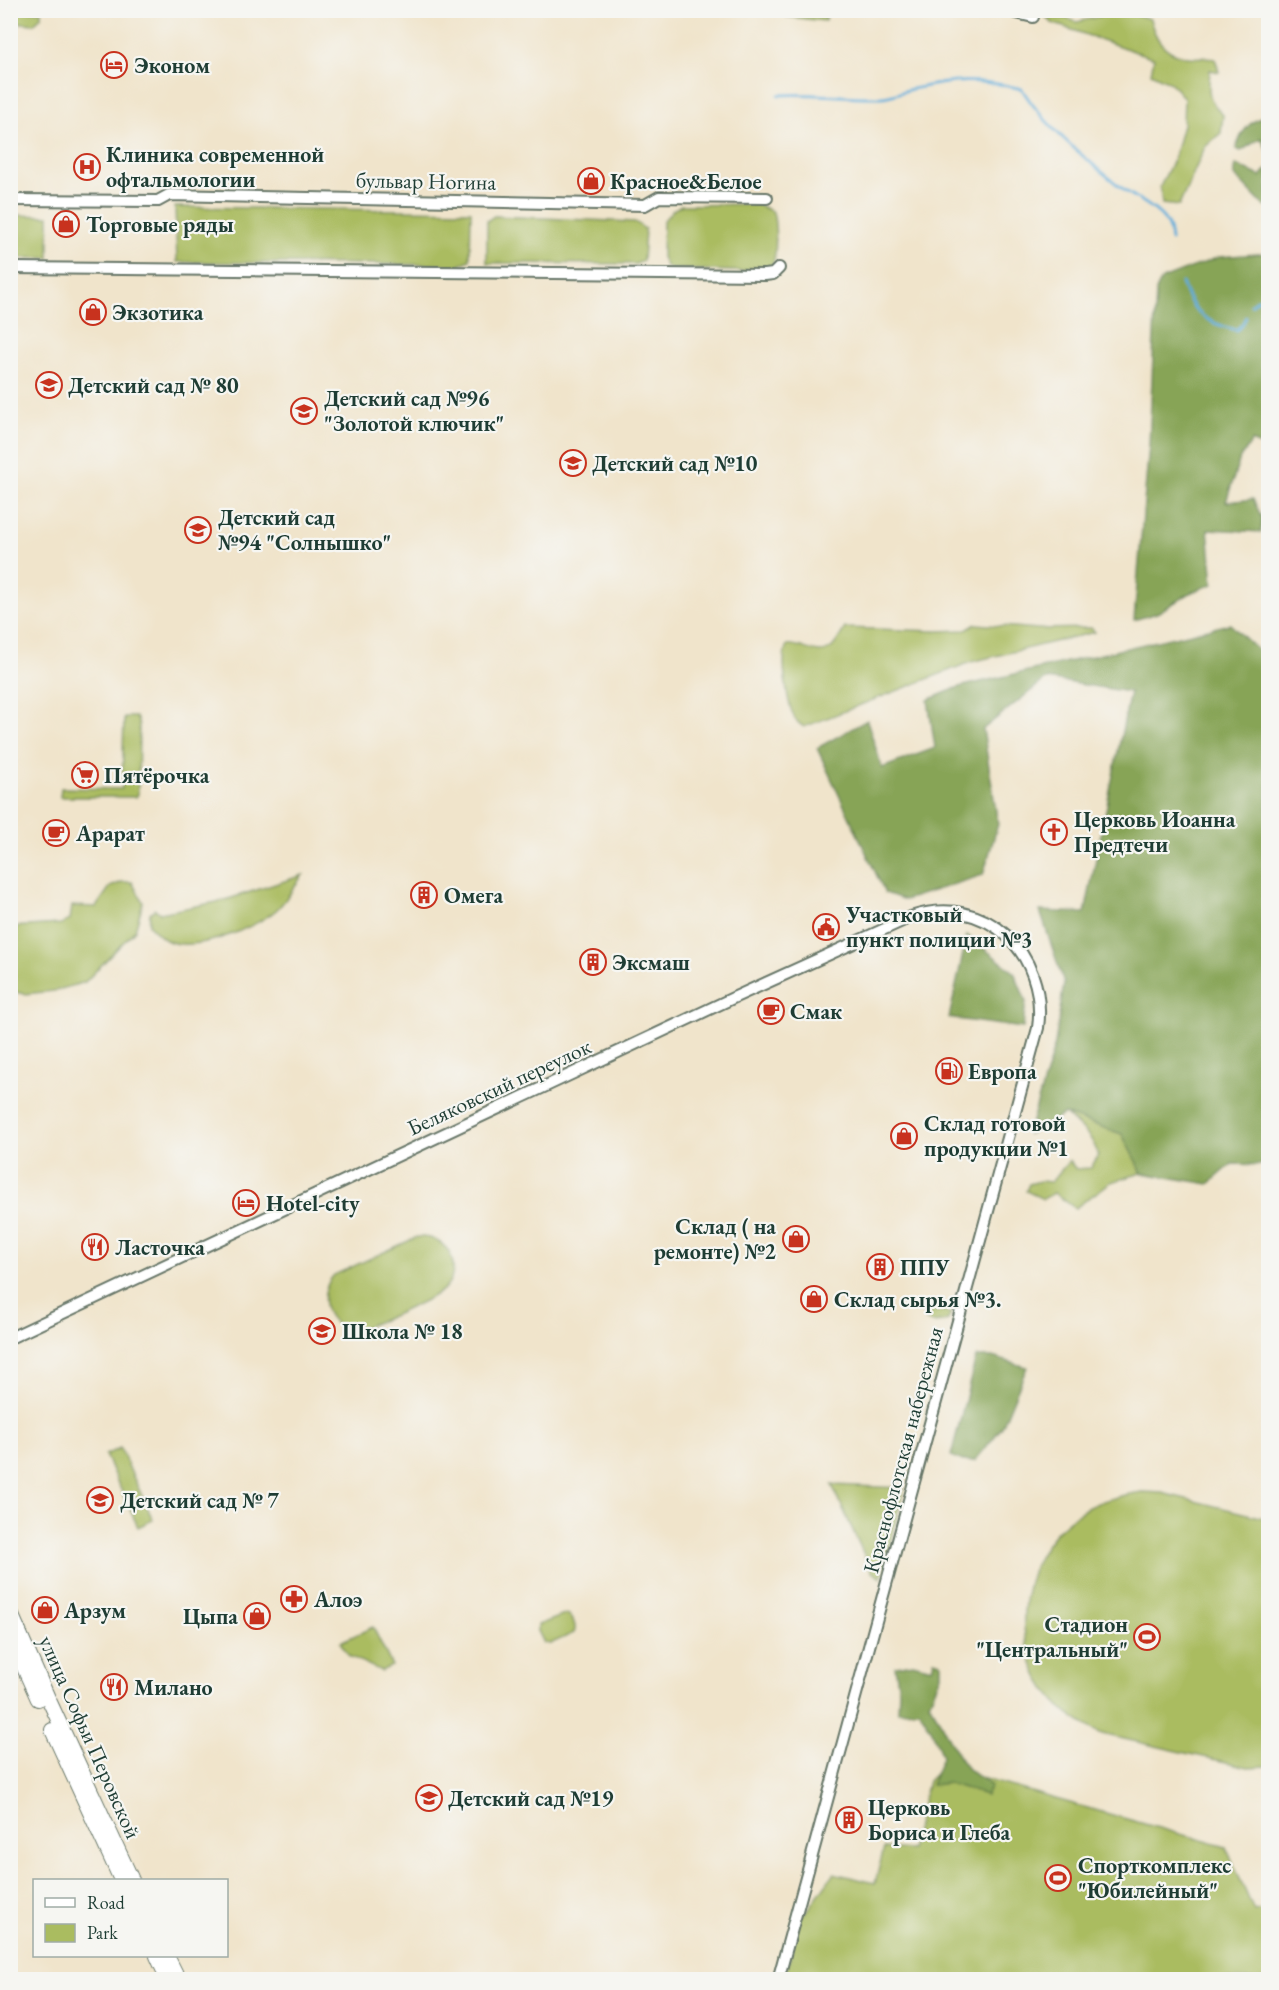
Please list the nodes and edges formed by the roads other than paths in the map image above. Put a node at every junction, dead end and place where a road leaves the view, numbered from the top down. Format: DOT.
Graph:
graph roads {
  1 [pos="1008,11"];
  2 [pos="1033,17"];
  3 [pos="767,198"];
  4 [pos="10,200"];
  5 [pos="10,268"];
  6 [pos="779,268"];
  7 [pos="1008,936"];
  8 [pos="10,1338"];
  9 [pos="10,1611"];
  10 [pos="10,1637"];
  11 [pos="120,1879"];
  12 [pos="131,1879"];
  13 [pos="157,1957"];
  14 [pos="168,1957"];
  15 [pos="168,1980"];
  16 [pos="179,1980"];
  17 [pos="778,1980"];
  1 -- 2 [label="street"];
  3 -- 4 [label="street, бульвар Ногина"];
  5 -- 6 [label="street"];
  7 -- 8 [label="street, Беляковский переулок"];
  7 -- 17 [label="street, Краснофлотская набережная"];
  9 -- 12 [label="main road, улица Софьи Перовской"];
  10 -- 11 [label="main road, улица Софьи Перовской"];
  13 -- 15 [label="main road"];
  14 -- 16 [label="main road"];
}
